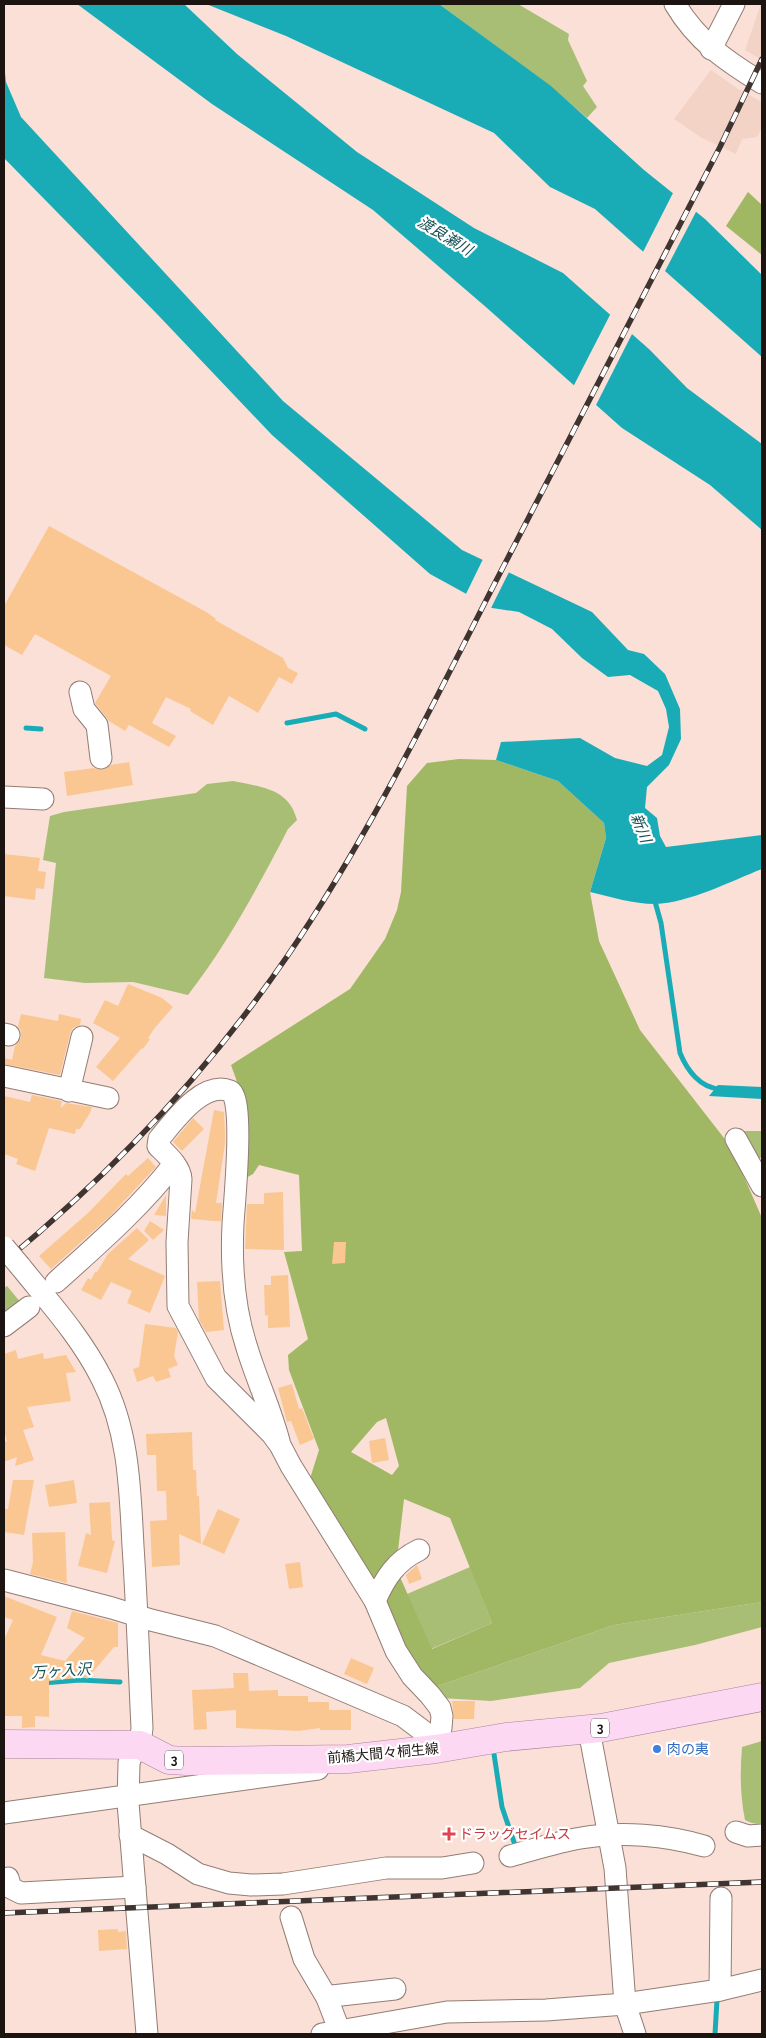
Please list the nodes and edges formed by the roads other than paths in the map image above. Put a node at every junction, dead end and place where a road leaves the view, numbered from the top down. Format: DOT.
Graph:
graph roads {
  1 [pos="675,4"];
  2 [pos="734,4"];
  3 [pos="711,49"];
  4 [pos="762,83"];
  5 [pos="80,692"];
  6 [pos="101,758"];
  7 [pos="4,797"];
  8 [pos="42,799"];
  9 [pos="82,1037"];
  10 [pos="4,1076"];
  11 [pos="69,1090"];
  12 [pos="108,1098"];
  13 [pos="736,1139"];
  14 [pos="174,1164"];
  15 [pos="762,1186"];
  16 [pos="4,1246"];
  17 [pos="56,1282"];
  18 [pos="25,1310"];
  19 [pos="4,1326"];
  20 [pos="280,1445"];
  21 [pos="419,1550"];
  22 [pos="4,1580"];
  23 [pos="375,1601"];
  24 [pos="136,1616"];
  25 [pos="762,1698"];
  26 [pos="589,1730"];
  27 [pos="4,1744"];
  28 [pos="140,1745"];
  29 [pos="436,1749"];
  30 [pos="348,1759"];
  31 [pos="129,1796"];
  32 [pos="4,1814"];
  33 [pos="736,1832"];
  34 [pos="130,1835"];
  35 [pos="609,1835"];
  36 [pos="762,1835"];
  37 [pos="704,1846"];
  38 [pos="510,1856"];
  39 [pos="473,1863"];
  40 [pos="8,1878"];
  41 [pos="135,1887"];
  42 [pos="721,1898"];
  43 [pos="292,1917"];
  44 [pos="762,1980"];
  45 [pos="395,1989"];
  46 [pos="720,1990"];
  47 [pos="327,1998"];
  48 [pos="625,2004"];
  49 [pos="379,2029"];
  50 [pos="331,2033"];
  51 [pos="147,2034"];
  52 [pos="636,2034"];
  1 -- 3 [label="street"];
  2 -- 3 [label="street"];
  3 -- 4 [label="street"];
  5 -- 6 [label="street"];
  7 -- 8 [label="street"];
  9 -- 11 [label="street"];
  10 -- 11 [label="street"];
  11 -- 12 [label="street"];
  13 -- 15 [label="street"];
  14 -- 17 [label="street"];
  14 -- 20 [label="street"];
  14 -- 20 [label="street"];
  16 -- 24 [label="street, bridge"];
  18 -- 19 [label="street"];
  20 -- 23 [label="street"];
  21 -- 23 [label="street"];
  22 -- 24 [label="street"];
  23 -- 29 [label="street"];
  24 -- 28 [label="street"];
  24 -- 29 [label="street"];
  25 -- 26 [label="main road, 前橋大間々桐生線 / 3"];
  26 -- 29 [label="main road, 前橋大間々桐生線 / 3"];
  26 -- 35 [label="street"];
  27 -- 28 [label="main road, 前橋大間々桐生線 / 3"];
  28 -- 30 [label="main road, 前橋大間々桐生線 / 3"];
  28 -- 31 [label="street"];
  29 -- 30 [label="main road, 前橋大間々桐生線 / 3"];
  30 -- 31 [label="street"];
  31 -- 32 [label="street"];
  31 -- 34 [label="street"];
  33 -- 36 [label="street"];
  34 -- 39 [label="street"];
  34 -- 41 [label="street"];
  35 -- 37 [label="street"];
  35 -- 38 [label="street"];
  35 -- 48 [label="street"];
  40 -- 41 [label="street"];
  41 -- 51 [label="street"];
  42 -- 46 [label="street"];
  43 -- 47 [label="street"];
  44 -- 46 [label="street"];
  45 -- 47 [label="street"];
  46 -- 48 [label="street"];
  47 -- 50 [label="street"];
  48 -- 49 [label="street"];
  48 -- 52 [label="street"];
  49 -- 50 [label="street"];
}
